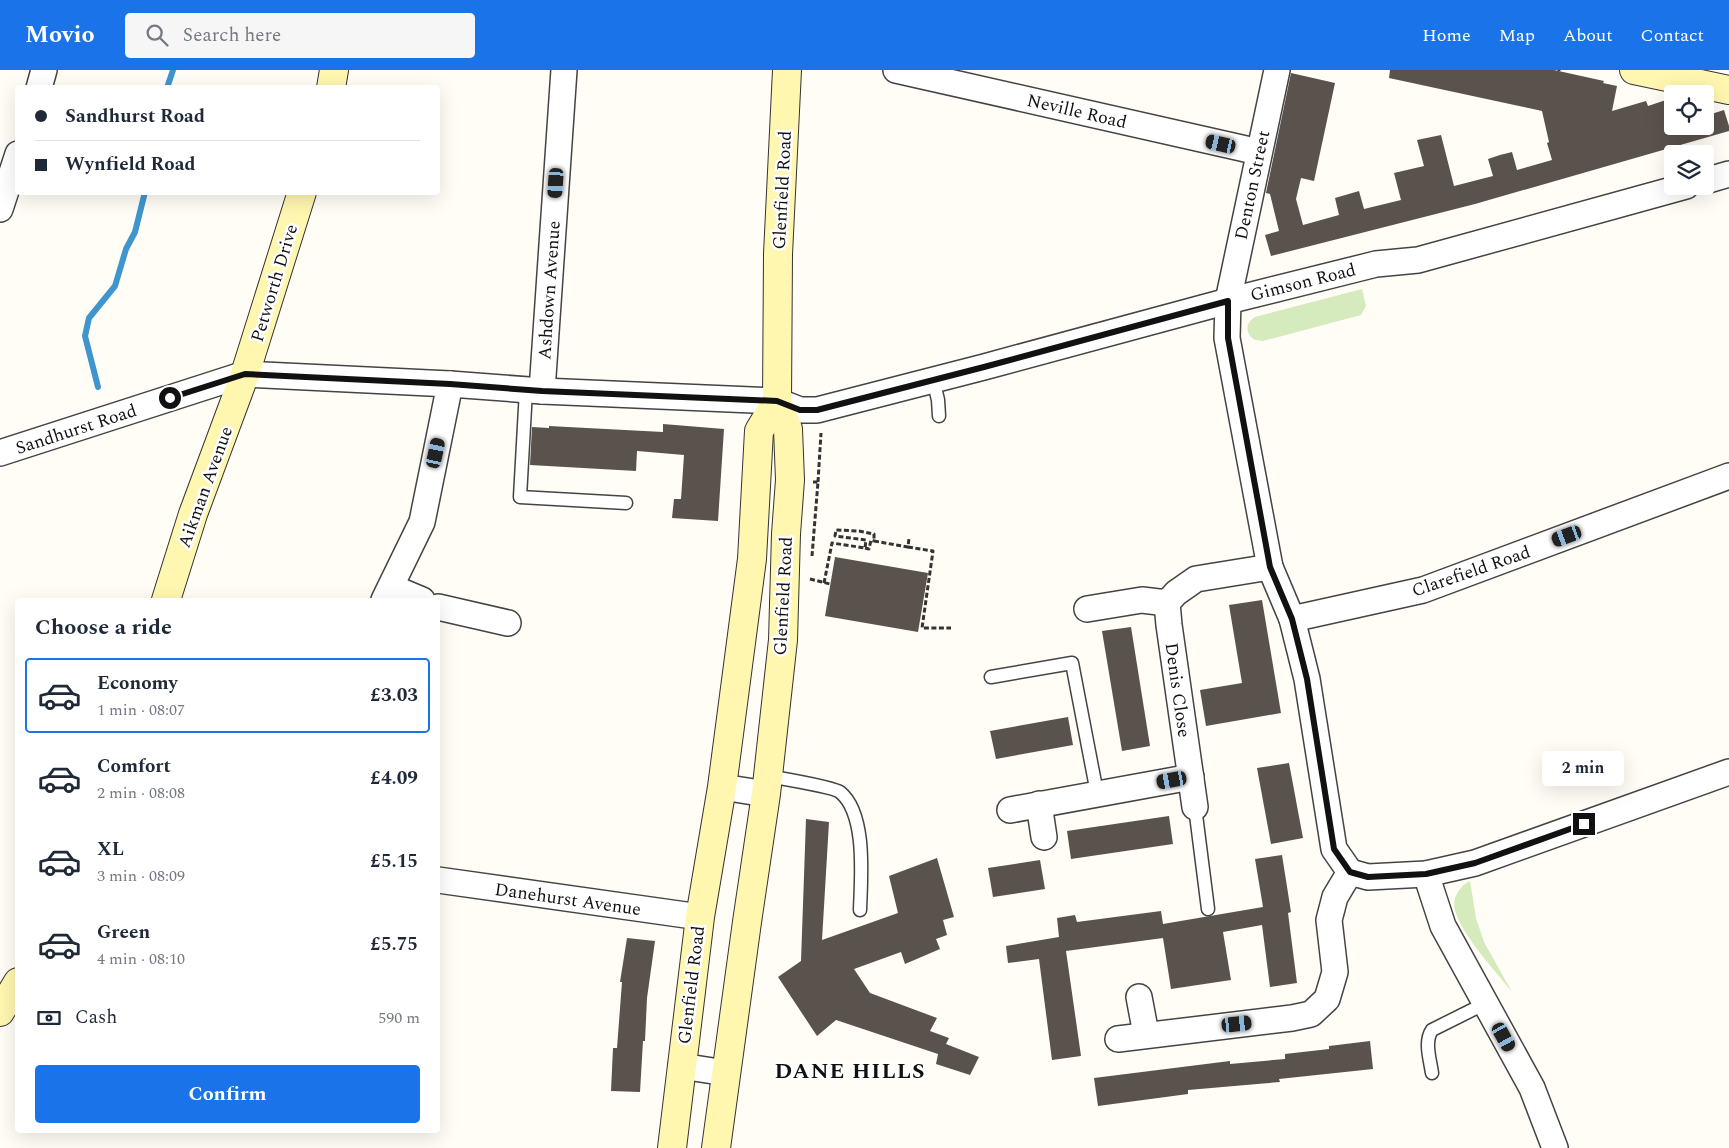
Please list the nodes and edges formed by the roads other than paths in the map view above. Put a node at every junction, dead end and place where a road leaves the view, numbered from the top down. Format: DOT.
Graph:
graph roads {
  1 [pos="44,70"];
  2 [pos="334,70"];
  3 [pos="564,70"];
  4 [pos="788,70"];
  5 [pos="896,70"];
  6 [pos="1277,70"];
  7 [pos="1634,70"];
  8 [pos="40,85"];
  9 [pos="332,85"];
  10 [pos="1729,90"];
  11 [pos="1259,152"];
  12 [pos="15,163"];
  13 [pos="1729,174"];
  14 [pos="1714,178"];
  15 [pos="1664,192"];
  16 [pos="301,195"];
  17 [pos="0,209"];
  18 [pos="1228,301"];
  19 [pos="245,374"];
  20 [pos="933,379"];
  21 [pos="450,384"];
  22 [pos="534,391"];
  23 [pos="777,401"];
  24 [pos="939,416"];
  25 [pos="0,453"];
  26 [pos="1729,476"];
  27 [pos="626,503"];
  28 [pos="1270,567"];
  29 [pos="388,594"];
  30 [pos="167,598"];
  31 [pos="411,598"];
  32 [pos="1167,604"];
  33 [pos="440,607"];
  34 [pos="1100,614"];
  35 [pos="1292,619"];
  36 [pos="508,623"];
  37 [pos="991,677"];
  38 [pos="1729,772"];
  39 [pos="1191,777"];
  40 [pos="767,785"];
  41 [pos="722,787"];
  42 [pos="1097,794"];
  43 [pos="1039,804"];
  44 [pos="1195,807"];
  45 [pos="1010,810"];
  46 [pos="1044,837"];
  47 [pos="1350,872"];
  48 [pos="1426,874"];
  49 [pos="440,880"];
  50 [pos="1208,909"];
  51 [pos="860,910"];
  52 [pos="700,917"];
  53 [pos="15,987"];
  54 [pos="1139,997"];
  55 [pos="1486,1003"];
  56 [pos="0,1012"];
  57 [pos="1146,1034"];
  58 [pos="1118,1039"];
  59 [pos="681,1066"];
  60 [pos="726,1073"];
  61 [pos="1432,1073"];
  62 [pos="672,1148"];
  63 [pos="716,1148"];
  64 [pos="1555,1148"];
  1 -- 8 [label="street"];
  2 -- 9 [label="street"];
  3 -- 22 [label="street, Ashdown Avenue"];
  4 -- 23 [label="street, Glenfield Road"];
  5 -- 11 [label="street, Neville Road"];
  6 -- 11 [label="street, Denton Street"];
  7 -- 10 [label="street"];
  11 -- 18 [label="street, Denton Street"];
  12 -- 17 [label="street"];
  13 -- 14 [label="street"];
  15 -- 18 [label="street, Gimson Road"];
  16 -- 19 [label="street, Petworth Drive"];
  18 -- 20 [label="street, Gimson Road"];
  18 -- 28 [label="street, Denton Street"];
  19 -- 21 [label="street, Sandhurst Road"];
  19 -- 25 [label="street, Sandhurst Road"];
  19 -- 30 [label="street, Aikman Avenue"];
  20 -- 23 [label="street, Gimson Road"];
  20 -- 24 [label="lane"];
  21 -- 22 [label="street, Sandhurst Road"];
  21 -- 29 [label="street"];
  22 -- 23 [label="street, Sandhurst Road"];
  22 -- 27 [label="lane"];
  23 -- 40 [label="street, Glenfield Road"];
  23 -- 41 [label="street, Glenfield Road"];
  26 -- 35 [label="street, Clarefield Road"];
  28 -- 32 [label="street"];
  28 -- 35 [label="street, Denton Street"];
  29 -- 31 [label="street"];
  32 -- 34 [label="street"];
  32 -- 39 [label="street, Denis Close"];
  33 -- 36 [label="street"];
  35 -- 47 [label="street, Denton Street"];
  37 -- 42 [label="lane"];
  38 -- 48 [label="street"];
  39 -- 42 [label="street"];
  39 -- 44 [label="street, Denis Close"];
  40 -- 41 [label="street"];
  40 -- 51 [label="lane"];
  40 -- 60 [label="street, Glenfield Road"];
  41 -- 52 [label="street, Glenfield Road"];
  42 -- 43 [label="street"];
  43 -- 45 [label="street"];
  43 -- 46 [label="street"];
  44 -- 50 [label="lane"];
  47 -- 48 [label="street"];
  47 -- 57 [label="street"];
  48 -- 55 [label="street"];
  49 -- 52 [label="street, Danehurst Avenue"];
  52 -- 59 [label="street, Glenfield Road"];
  53 -- 56 [label="street"];
  54 -- 57 [label="street"];
  55 -- 61 [label="lane"];
  55 -- 64 [label="street"];
  57 -- 58 [label="street"];
  59 -- 60 [label="street, Glenfield Road"];
  59 -- 62 [label="street, Glenfield Road"];
  60 -- 63 [label="street, Glenfield Road"];
}
